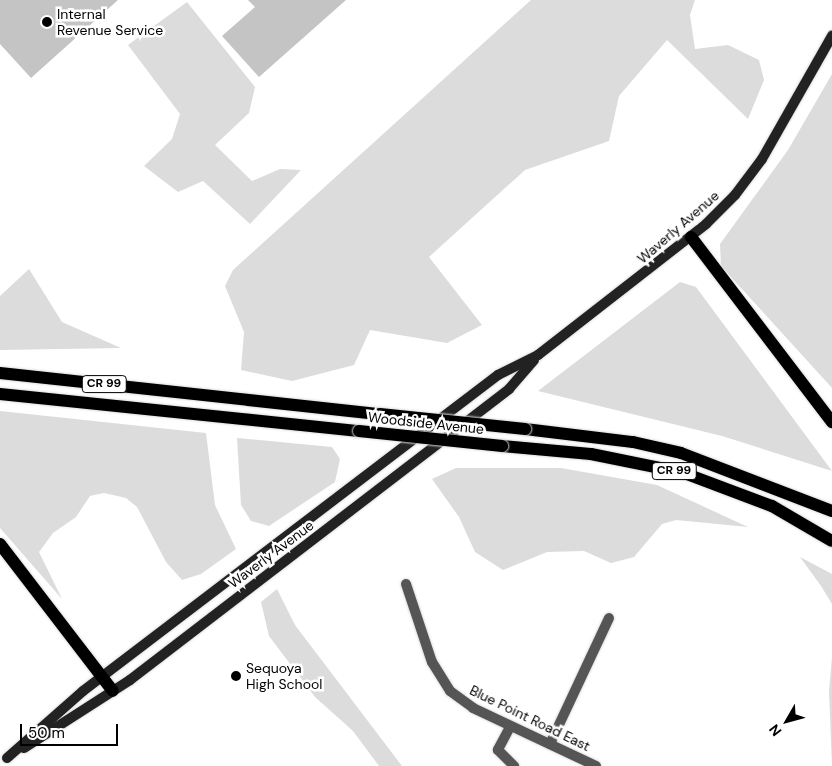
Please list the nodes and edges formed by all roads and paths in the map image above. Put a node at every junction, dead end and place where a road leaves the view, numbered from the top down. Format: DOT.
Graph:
graph roads {
  1 [pos="832,36"];
  2 [pos="691,237"];
  3 [pos="538,355"];
  4 [pos="0,372"];
  5 [pos="0,394"];
  6 [pos="832,422"];
  7 [pos="832,511"];
  8 [pos="832,541"];
  9 [pos="0,544"];
  10 [pos="406,584"];
  11 [pos="609,618"];
  12 [pos="103,677"];
  13 [pos="113,691"];
  14 [pos="510,727"];
  15 [pos="550,744"];
  16 [pos="4,761"];
  17 [pos="514,766"];
  18 [pos="596,766"];
  1 -- 2 [label="main road, Waverly Avenue"];
  2 -- 3 [label="main road, Waverly Avenue"];
  2 -- 6 [label="main road"];
  3 -- 12 [label="main road, Waverly Avenue"];
  3 -- 13 [label="main road, Waverly Avenue"];
  4 -- 7 [label="main road, Woodside Avenue / CR 99, bridge"];
  5 -- 8 [label="main road, Woodside Avenue / CR 99, bridge"];
  9 -- 12 [label="main road"];
  10 -- 14 [label="street, Blue Point Road East"];
  11 -- 15 [label="street"];
  12 -- 13 [label="main road"];
  12 -- 16 [label="main road, Waverly Avenue"];
  13 -- 16 [label="main road, Waverly Avenue"];
  14 -- 15 [label="street, Blue Point Road East"];
  14 -- 17 [label="street"];
  15 -- 18 [label="street, Blue Point Road East"];
}
